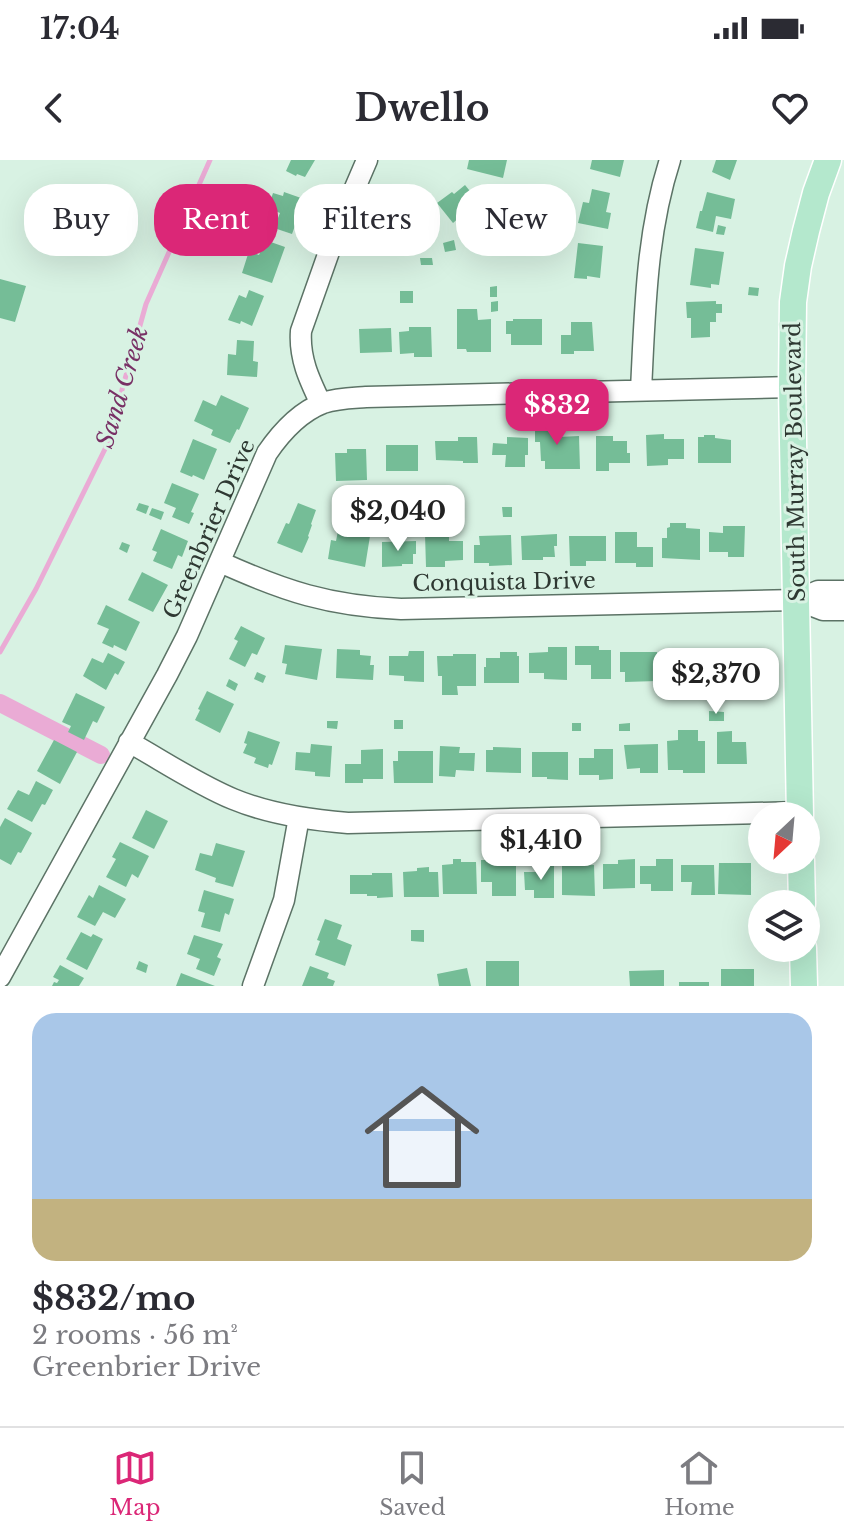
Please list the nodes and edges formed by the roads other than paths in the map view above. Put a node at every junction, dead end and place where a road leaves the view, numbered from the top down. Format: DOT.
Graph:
graph roads {
  1 [pos="367,160"];
  2 [pos="670,160"];
  3 [pos="828,160"];
  4 [pos="792,387"];
  5 [pos="641,390"];
  6 [pos="321,404"];
  7 [pos="220,562"];
  8 [pos="844,591"];
  9 [pos="797,600"];
  10 [pos="844,610"];
  11 [pos="129,742"];
  12 [pos="800,802"];
  13 [pos="748,815"];
  14 [pos="299,817"];
  15 [pos="803,962"];
  16 [pos="0,977"];
  17 [pos="253,986"];
  18 [pos="804,986"];
  1 -- 6 [label="street"];
  2 -- 5 [label="street"];
  3 -- 4 [label="main road, South Murray Boulevard"];
  4 -- 5 [label="street, Greenbrier Drive"];
  4 -- 9 [label="main road, South Murray Boulevard"];
  5 -- 6 [label="street, Greenbrier Drive"];
  6 -- 7 [label="street, Greenbrier Drive"];
  7 -- 9 [label="street, Conquista Drive"];
  7 -- 11 [label="street, Greenbrier Drive"];
  8 -- 9 [label="street"];
  9 -- 10 [label="street"];
  9 -- 12 [label="main road, South Murray Boulevard"];
  11 -- 14 [label="street"];
  11 -- 16 [label="street, Greenbrier Drive"];
  13 -- 14 [label="street"];
  14 -- 17 [label="street"];
  15 -- 18 [label="main road"];
}
